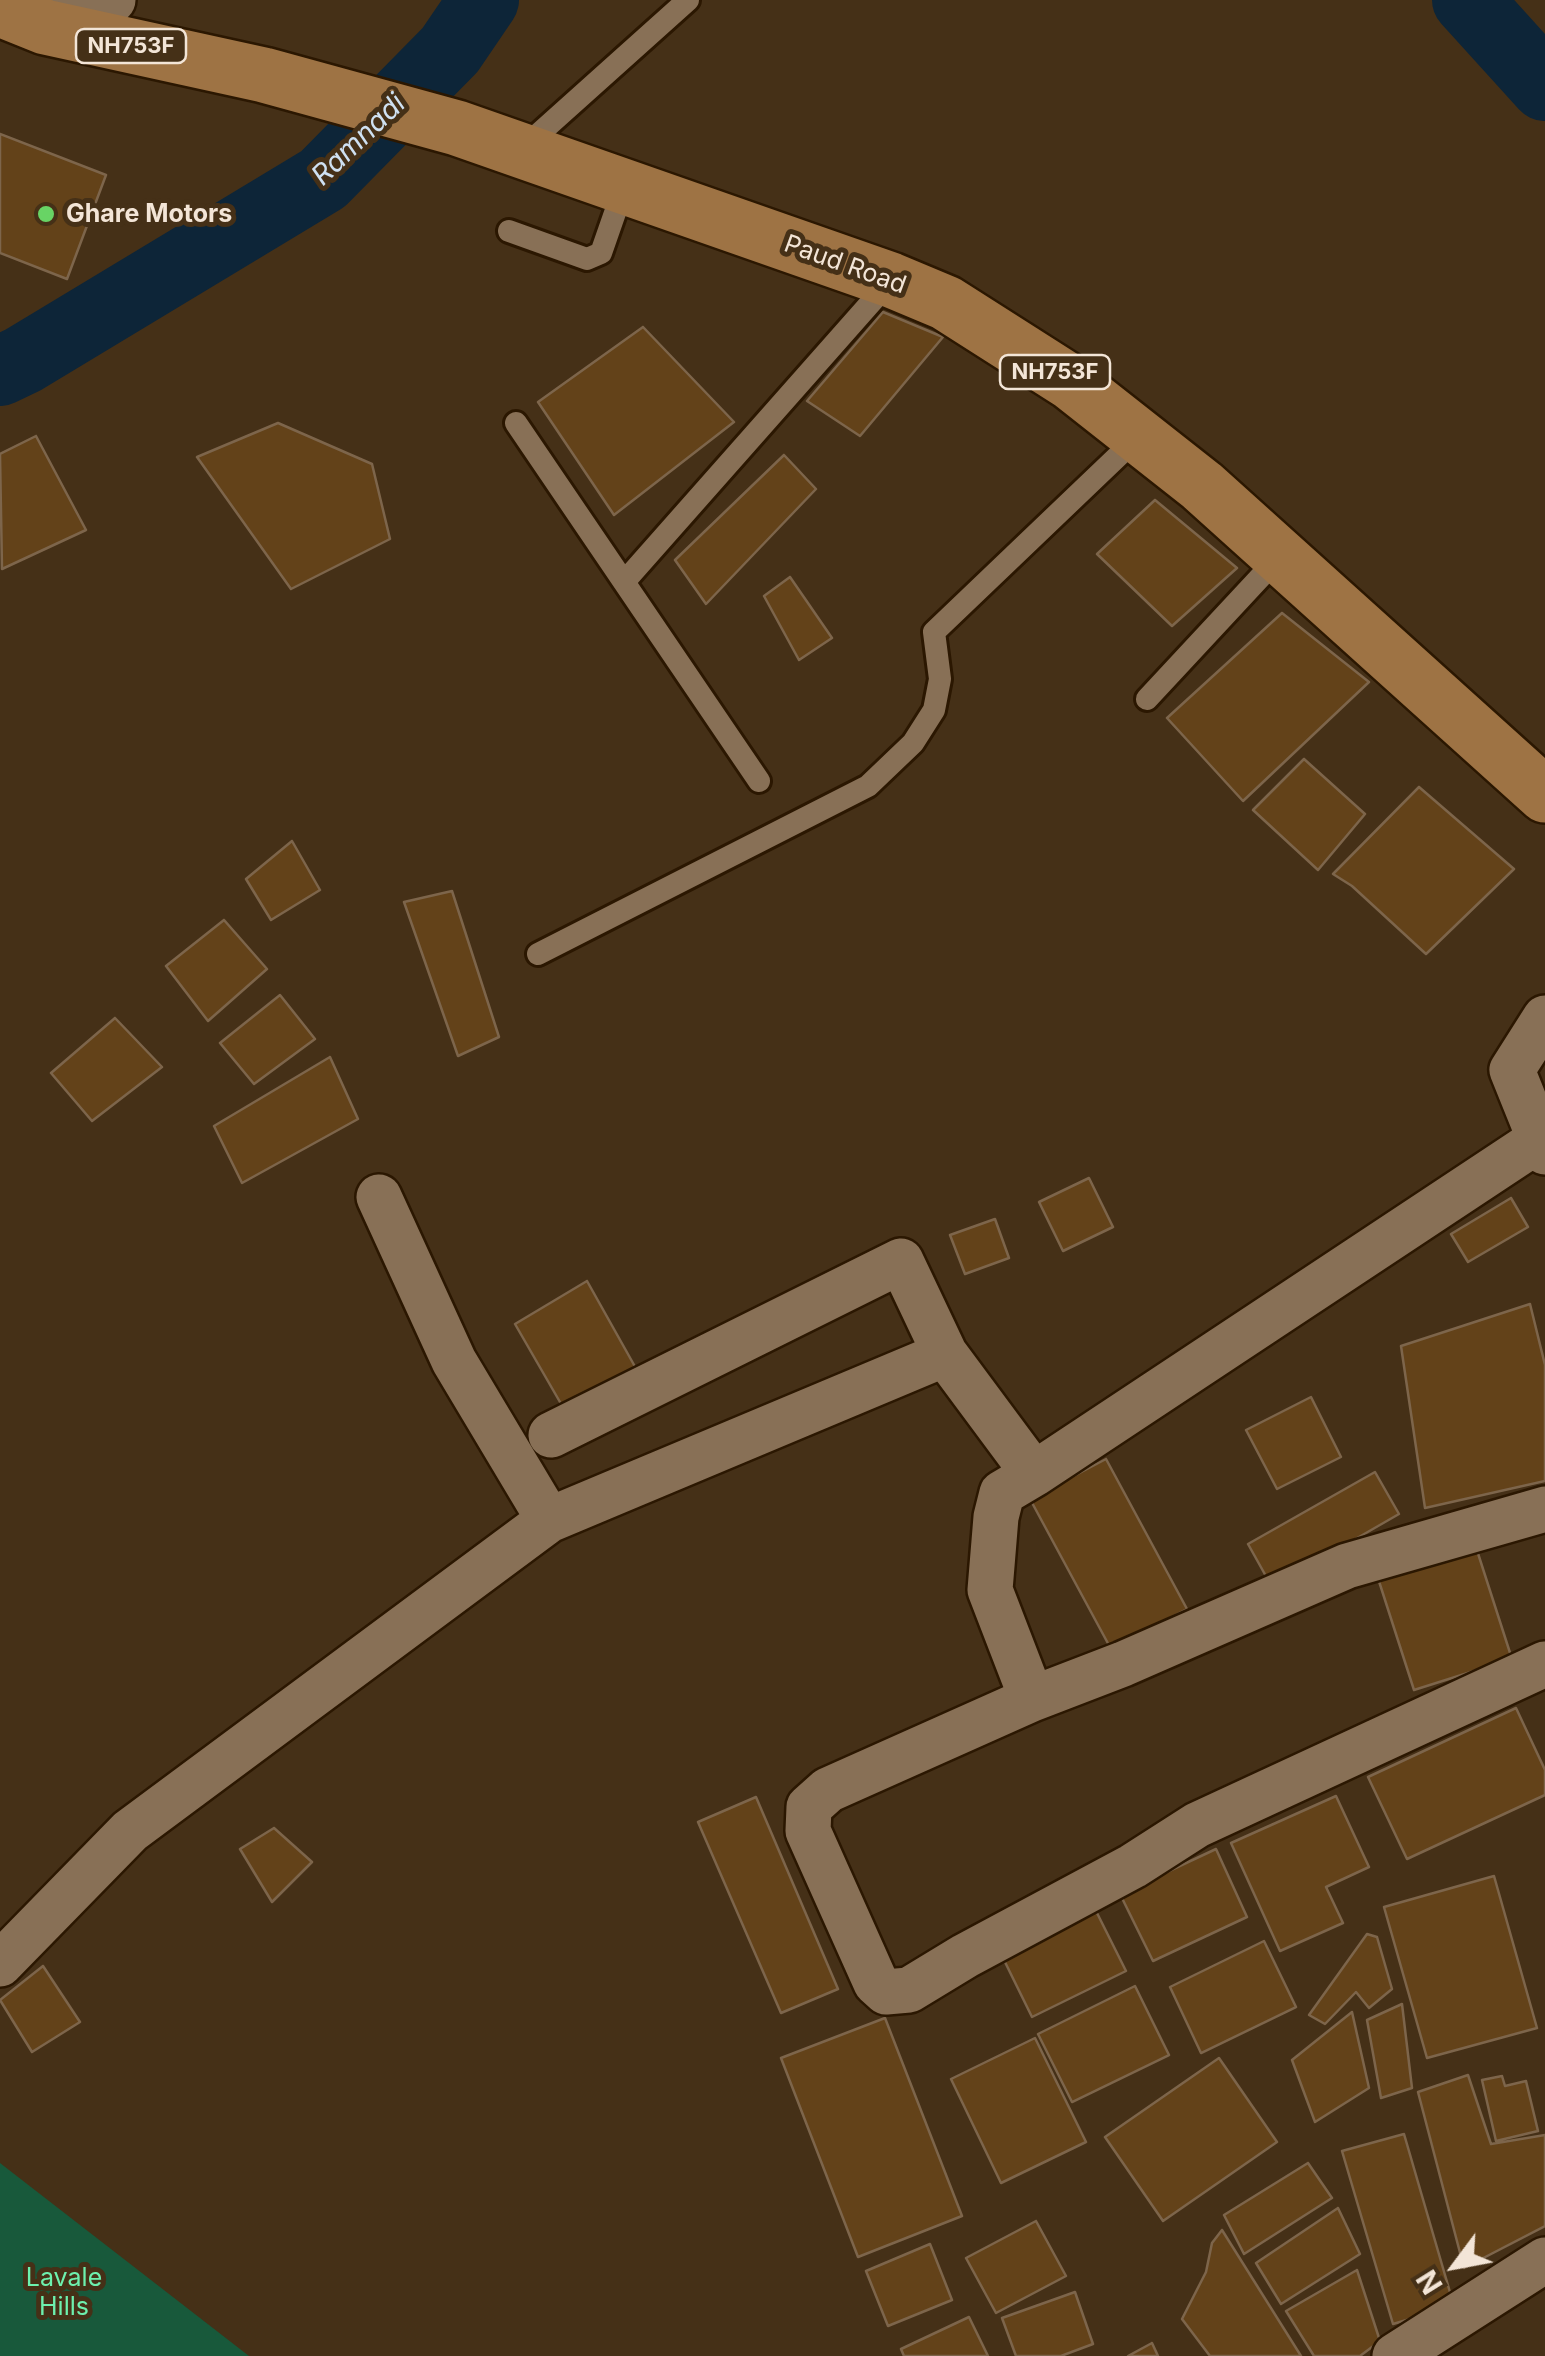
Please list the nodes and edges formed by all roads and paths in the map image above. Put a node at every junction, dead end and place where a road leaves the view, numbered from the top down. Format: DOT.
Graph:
graph roads {
  1 [pos="113,0"];
  2 [pos="688,0"];
  3 [pos="22,18"];
  4 [pos="521,150"];
  5 [pos="624,187"];
  6 [pos="509,231"];
  7 [pos="891,280"];
  8 [pos="516,423"];
  9 [pos="1138,436"];
  10 [pos="1280,556"];
  11 [pos="624,582"];
  12 [pos="1148,699"];
  13 [pos="759,781"];
  14 [pos="1545,795"];
  15 [pos="538,954"];
  16 [pos="1545,1018"];
  17 [pos="1542,1145"];
  18 [pos="379,1197"];
  19 [pos="945,1354"];
  20 [pos="551,1435"];
  21 [pos="1034,1474"];
  22 [pos="1545,1510"];
  23 [pos="549,1520"];
  24 [pos="1545,1664"];
  25 [pos="1032,1699"];
  26 [pos="0,1964"];
  27 [pos="1545,2260"];
  28 [pos="1394,2356"];
  1 -- 3 [label="street"];
  2 -- 4 [label="lane"];
  3 -- 4 [label="main road, Paud Road / NH753F"];
  4 -- 5 [label="main road, Paud Road / NH753F"];
  5 -- 6 [label="lane"];
  5 -- 7 [label="main road, Paud Road / NH753F"];
  7 -- 9 [label="main road, Paud Road / NH753F"];
  7 -- 11 [label="lane"];
  8 -- 11 [label="lane"];
  9 -- 10 [label="main road, Paud Road / NH753F"];
  9 -- 15 [label="lane"];
  10 -- 12 [label="lane"];
  10 -- 14 [label="main road, Paud Road / NH753F"];
  11 -- 13 [label="lane"];
  16 -- 17 [label="street"];
  17 -- 21 [label="street"];
  18 -- 23 [label="street"];
  19 -- 20 [label="street"];
  19 -- 21 [label="street"];
  19 -- 23 [label="street"];
  21 -- 25 [label="street"];
  22 -- 25 [label="street"];
  23 -- 26 [label="street"];
  24 -- 25 [label="street"];
  27 -- 28 [label="street"];
}
